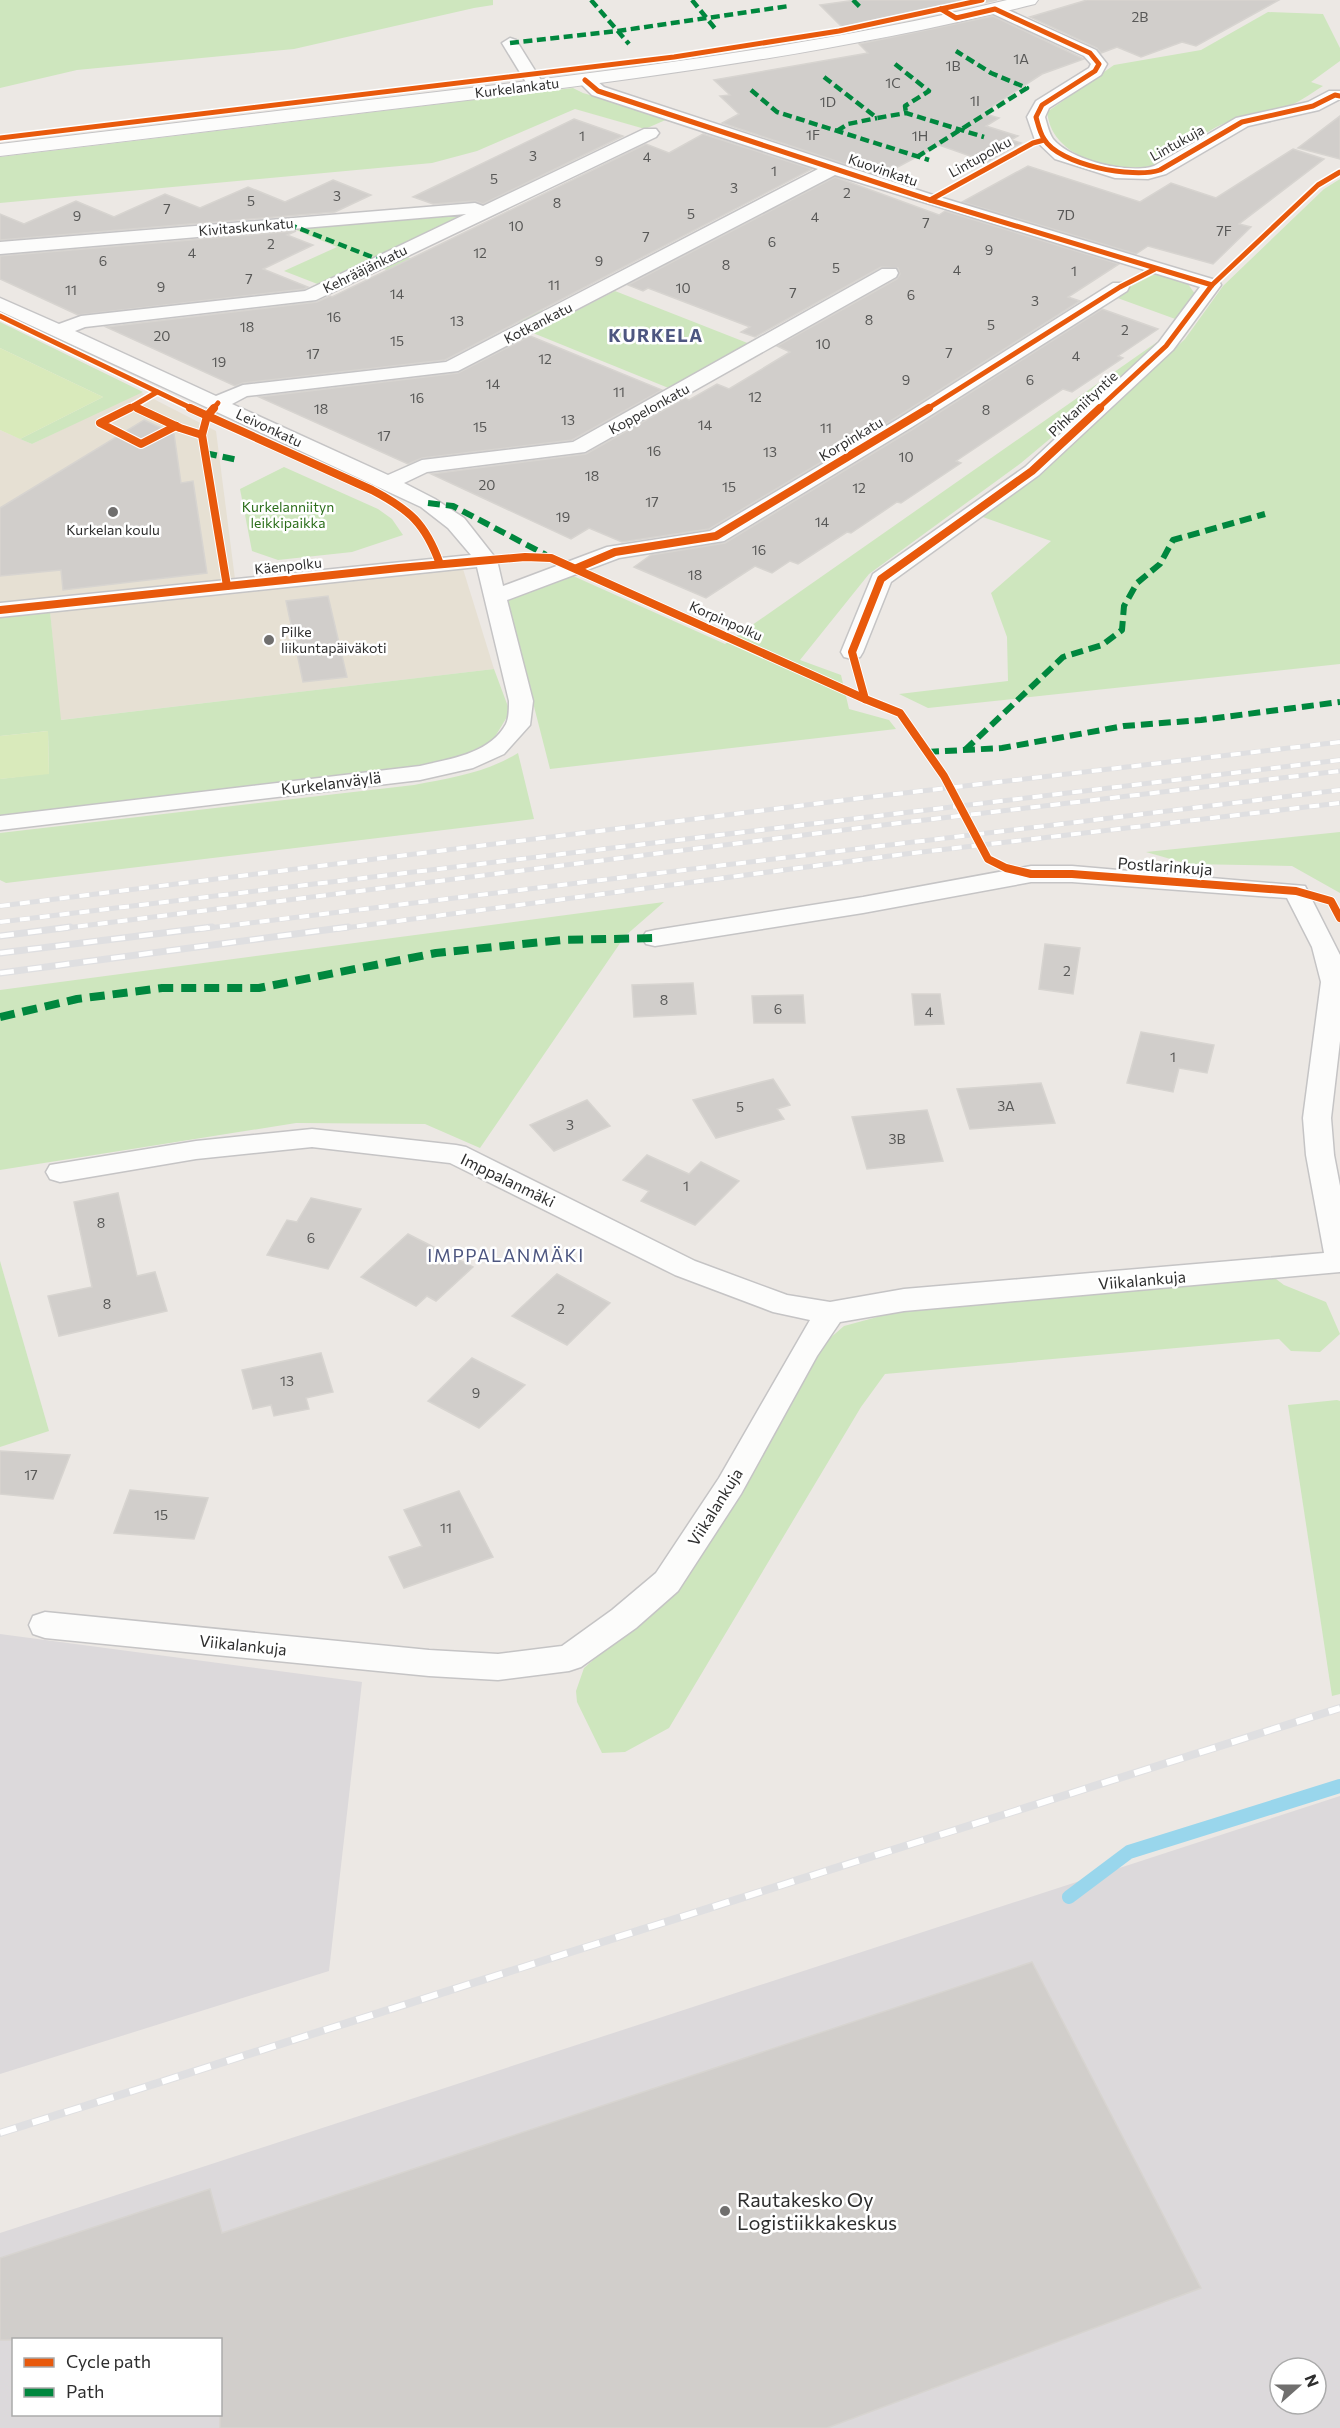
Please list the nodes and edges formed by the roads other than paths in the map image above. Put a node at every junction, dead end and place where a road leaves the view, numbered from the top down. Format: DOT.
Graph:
graph roads {
  1 [pos="1029,0"];
  2 [pos="995,9"];
  3 [pos="510,43"];
  4 [pos="585,80"];
  5 [pos="536,85"];
  6 [pos="1335,95"];
  7 [pos="650,133"];
  8 [pos="0,150"];
  9 [pos="834,168"];
  10 [pos="492,207"];
  11 [pos="0,248"];
  12 [pos="889,273"];
  13 [pos="1212,285"];
  14 [pos="1120,287"];
  15 [pos="0,304"];
  16 [pos="60,331"];
  17 [pos="218,403"];
  18 [pos="388,483"];
  19 [pos="486,560"];
  20 [pos="496,596"];
  21 [pos="0,610"];
  22 [pos="852,652"];
  23 [pos="0,823"];
  24 [pos="655,938"];
  25 [pos="60,1172"];
  26 [pos="1340,1262"];
  27 [pos="830,1313"];
  28 [pos="45,1625"];
  1 -- 2 [label="street, Kurkelankatu"];
  2 -- 4 [label="street, Kurkelankatu"];
  2 -- 6 [label="street, Lintukuja"];
  3 -- 5 [label="street"];
  4 -- 5 [label="street, Kurkelankatu"];
  4 -- 9 [label="street, Kuovinkatu"];
  5 -- 8 [label="street, Kurkelankatu"];
  7 -- 10 [label="street, Kehrääjänkatu"];
  9 -- 13 [label="street, Kuovinkatu"];
  9 -- 17 [label="street, Kotkankatu"];
  10 -- 11 [label="street, Kivitaskunkatu"];
  10 -- 16 [label="street, Kehrääjänkatu"];
  12 -- 18 [label="street, Koppelonkatu"];
  13 -- 22 [label="street, Pihkaniityntie"];
  14 -- 20 [label="street, Korpinkatu"];
  15 -- 16 [label="street, Leivonkatu"];
  16 -- 17 [label="street, Leivonkatu"];
  17 -- 18 [label="street, Leivonkatu"];
  18 -- 19 [label="street, Leivonkatu"];
  19 -- 20 [label="street, Leivonkatu"];
  19 -- 21 [label="street, Käenpolku"];
  20 -- 23 [label="street, Kurkelanväylä"];
  24 -- 26 [label="street, Postlarinkuja"];
  25 -- 27 [label="street, Imppalanmäki"];
  26 -- 27 [label="street, Viikalankuja"];
  27 -- 28 [label="street, Viikalankuja"];
}
